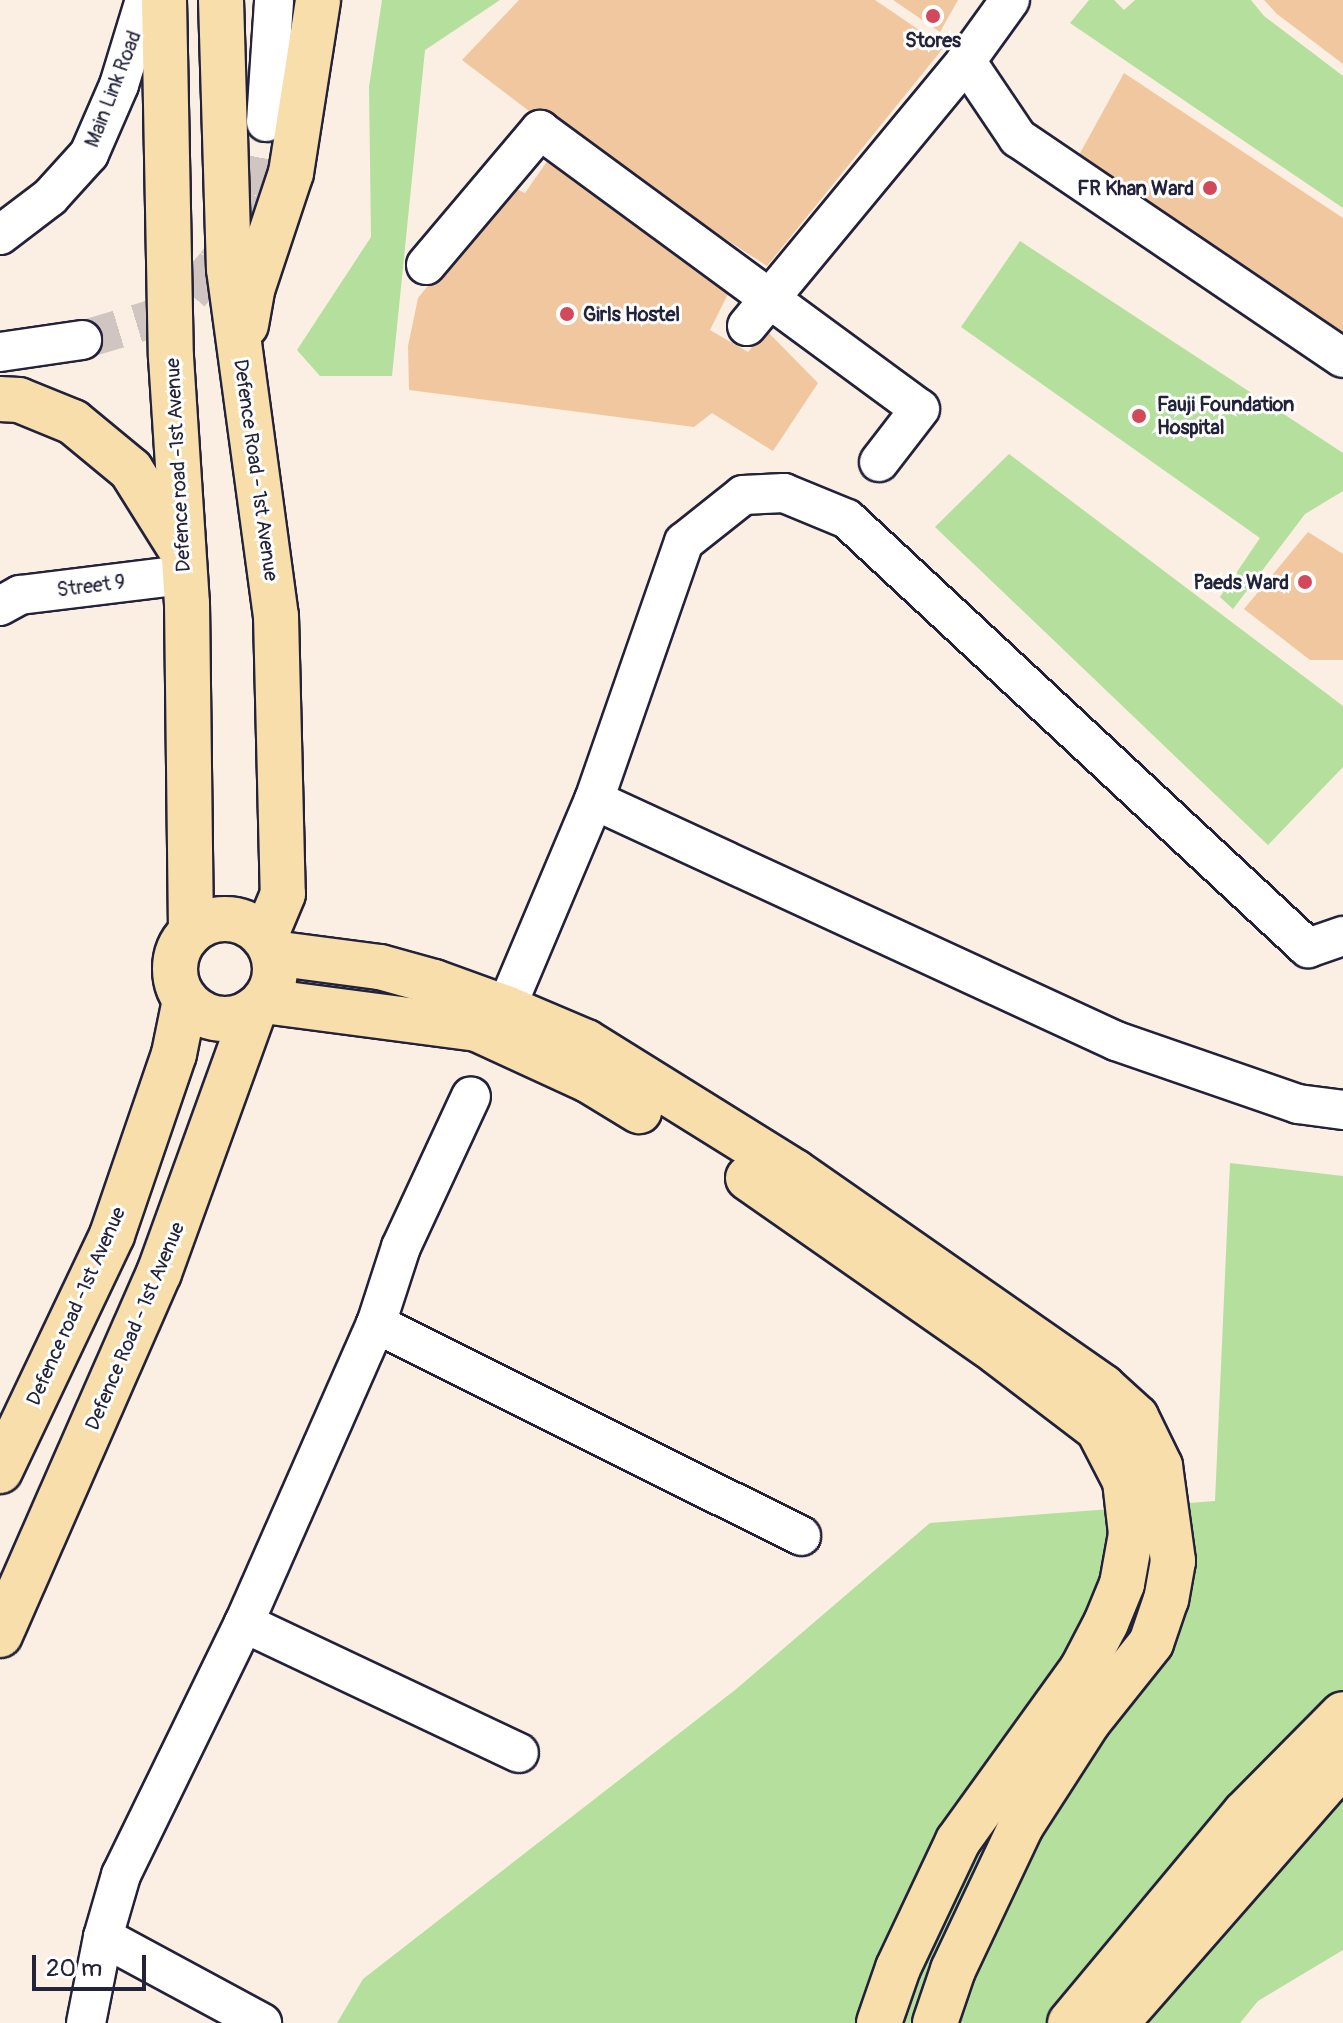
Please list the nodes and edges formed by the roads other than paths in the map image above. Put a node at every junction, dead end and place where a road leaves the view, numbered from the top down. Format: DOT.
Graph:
graph roads {
  1 [pos="145,0"];
  2 [pos="164,0"];
  3 [pos="221,0"];
  4 [pos="274,0"];
  5 [pos="318,0"];
  6 [pos="1010,0"];
  7 [pos="966,61"];
  8 [pos="266,122"];
  9 [pos="0,235"];
  10 [pos="426,265"];
  11 [pos="772,297"];
  12 [pos="747,326"];
  13 [pos="82,340"];
  14 [pos="0,352"];
  15 [pos="240,357"];
  16 [pos="1343,358"];
  17 [pos="0,399"];
  18 [pos="879,462"];
  19 [pos="184,564"];
  20 [pos="0,606"];
  21 [pos="594,800"];
  22 [pos="191,930"];
  23 [pos="1343,936"];
  24 [pos="269,945"];
  25 [pos="185,1000"];
  26 [pos="259,1006"];
  27 [pos="506,1008"];
  28 [pos="471,1096"];
  29 [pos="1343,1110"];
  30 [pos="376,1324"];
  31 [pos="0,1471"];
  32 [pos="801,1536"];
  33 [pos="244,1623"];
  34 [pos="0,1635"];
  35 [pos="1343,1714"];
  36 [pos="519,1753"];
  37 [pos="1343,1764"];
  38 [pos="103,1937"];
  39 [pos="86,2023"];
  40 [pos="262,2023"];
  41 [pos="879,2023"];
  42 [pos="935,2023"];
  43 [pos="1070,2023"];
  44 [pos="1116,2023"];
  1 -- 9 [label="street, Main Link Road"];
  2 -- 19 [label="main road, Defence road -1st Avenue"];
  3 -- 15 [label="main road, Defence Road - 1st Avenue"];
  4 -- 8 [label="street"];
  5 -- 15 [label="main road"];
  6 -- 7 [label="street"];
  7 -- 11 [label="street"];
  7 -- 16 [label="street"];
  10 -- 11 [label="street"];
  11 -- 12 [label="street"];
  11 -- 18 [label="street"];
  13 -- 14 [label="street"];
  15 -- 24 [label="main road, Defence Road - 1st Avenue"];
  17 -- 19 [label="main road"];
  19 -- 20 [label="street, Street 9"];
  19 -- 22 [label="main road, Defence road -1st Avenue"];
  21 -- 23 [label="street"];
  21 -- 27 [label="street"];
  21 -- 29 [label="street"];
  22 -- 24 [label="main road"];
  22 -- 25 [label="main road, Defence road -1st Avenue"];
  24 -- 26 [label="main road"];
  24 -- 27 [label="main road"];
  25 -- 26 [label="main road"];
  25 -- 31 [label="main road, Defence road -1st Avenue"];
  26 -- 34 [label="main road, Defence Road - 1st Avenue"];
  26 -- 41 [label="main road"];
  27 -- 42 [label="main road"];
  28 -- 30 [label="street"];
  30 -- 32 [label="street"];
  30 -- 33 [label="street"];
  33 -- 36 [label="street"];
  33 -- 38 [label="street"];
  35 -- 43 [label="main road"];
  37 -- 44 [label="main road"];
  38 -- 39 [label="street"];
  38 -- 40 [label="street"];
}
